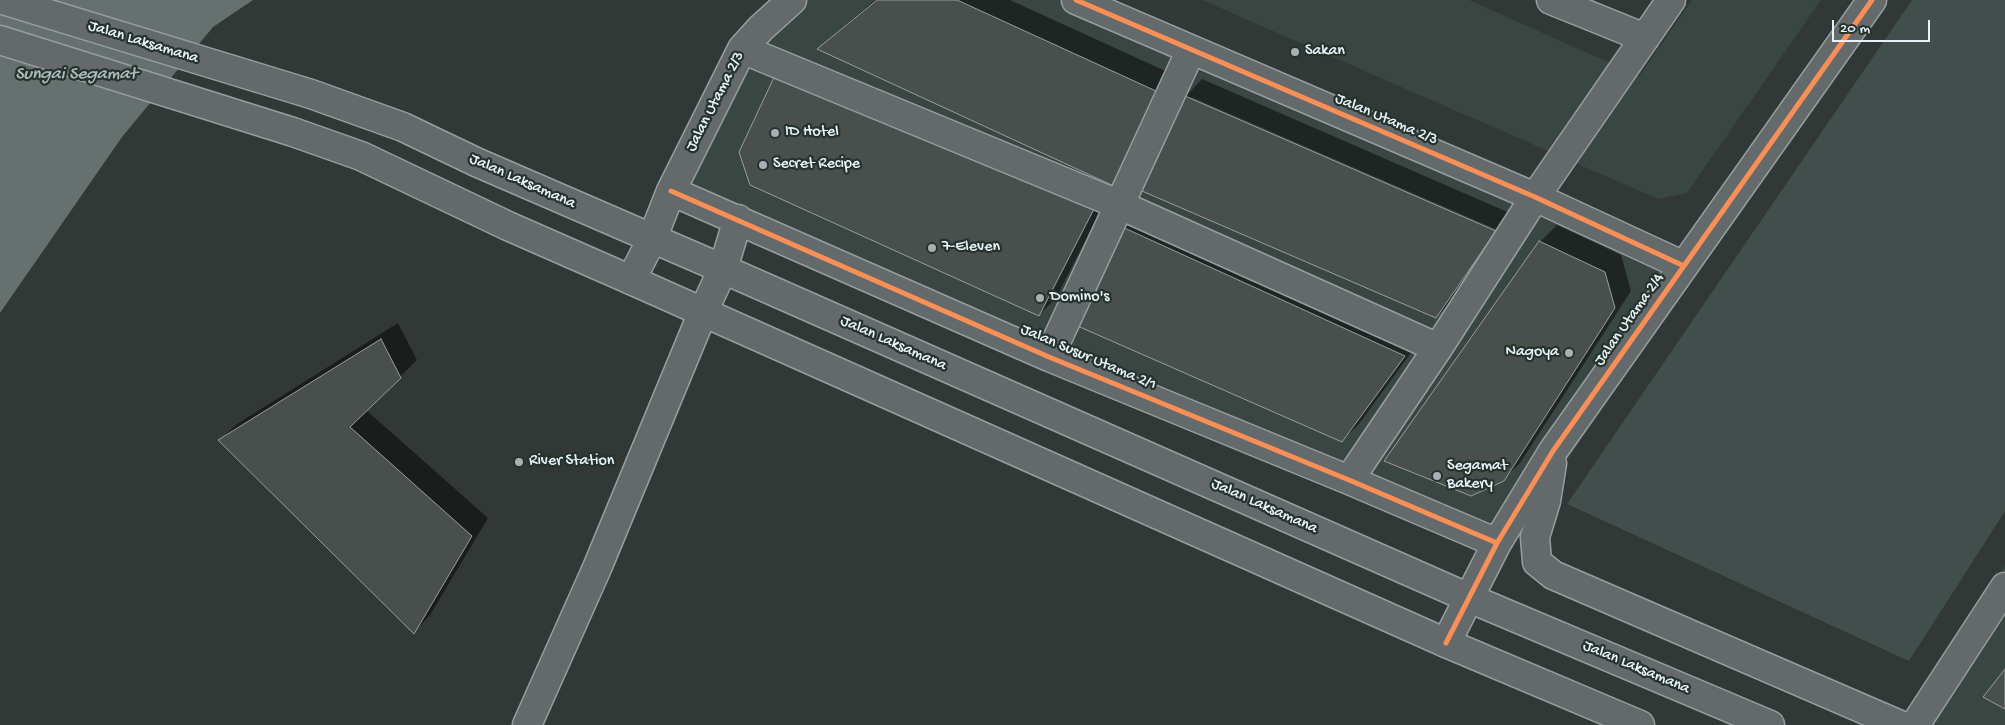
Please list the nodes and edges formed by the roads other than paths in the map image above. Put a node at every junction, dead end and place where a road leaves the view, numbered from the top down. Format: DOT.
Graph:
graph roads {
  1 [pos="3,0"];
  2 [pos="792,0"];
  3 [pos="1076,0"];
  4 [pos="1551,0"];
  5 [pos="1671,0"];
  6 [pos="1872,0"];
  7 [pos="1645,38"];
  8 [pos="0,40"];
  9 [pos="742,49"];
  10 [pos="1191,50"];
  11 [pos="672,191"];
  12 [pos="1535,197"];
  13 [pos="1120,205"];
  14 [pos="738,219"];
  15 [pos="652,239"];
  16 [pos="1684,266"];
  17 [pos="723,269"];
  18 [pos="631,280"];
  19 [pos="703,312"];
  20 [pos="1438,348"];
  21 [pos="1049,357"];
  22 [pos="1553,451"];
  23 [pos="1350,480"];
  24 [pos="1497,543"];
  25 [pos="2005,588"];
  26 [pos="1469,598"];
  27 [pos="1446,643"];
  28 [pos="527,725"];
  29 [pos="1640,725"];
  30 [pos="1770,725"];
  31 [pos="1900,725"];
  32 [pos="1915,725"];
  1 -- 15 [label="street, Jalan Laksamana"];
  2 -- 9 [label="street, Jalan Utama 2/3"];
  3 -- 10 [label="street, Jalan Utama 2/3"];
  4 -- 7 [label="street"];
  5 -- 7 [label="street"];
  6 -- 16 [label="street, Jalan Utama 2/4"];
  7 -- 12 [label="street"];
  8 -- 18 [label="street"];
  9 -- 11 [label="street, Jalan Utama 2/3"];
  9 -- 13 [label="street"];
  10 -- 12 [label="street, Jalan Utama 2/3"];
  10 -- 13 [label="street"];
  11 -- 14 [label="street, Jalan Susur Utama 2/1"];
  11 -- 15 [label="street, Jalan Utama 2/3"];
  12 -- 16 [label="street, Jalan Utama 2/3"];
  12 -- 20 [label="street"];
  13 -- 20 [label="street"];
  13 -- 21 [label="street"];
  14 -- 17 [label="street"];
  14 -- 21 [label="street, Jalan Susur Utama 2/1"];
  15 -- 17 [label="street, Jalan Laksamana"];
  15 -- 18 [label="street, Jalan Utama 2/3"];
  16 -- 22 [label="street, Jalan Utama 2/4"];
  17 -- 19 [label="street"];
  17 -- 26 [label="street, Jalan Laksamana"];
  18 -- 19 [label="street"];
  19 -- 27 [label="street"];
  19 -- 28 [label="street"];
  20 -- 23 [label="street"];
  21 -- 23 [label="street, Jalan Susur Utama 2/1"];
  22 -- 24 [label="street, Jalan Utama 2/4"];
  22 -- 31 [label="street"];
  23 -- 24 [label="street, Jalan Susur Utama 2/1"];
  24 -- 26 [label="street, Jalan Utama 2/4"];
  25 -- 32 [label="street"];
  26 -- 27 [label="street, Jalan Utama 2/4"];
  26 -- 30 [label="street, Jalan Laksamana"];
  27 -- 29 [label="street"];
}
